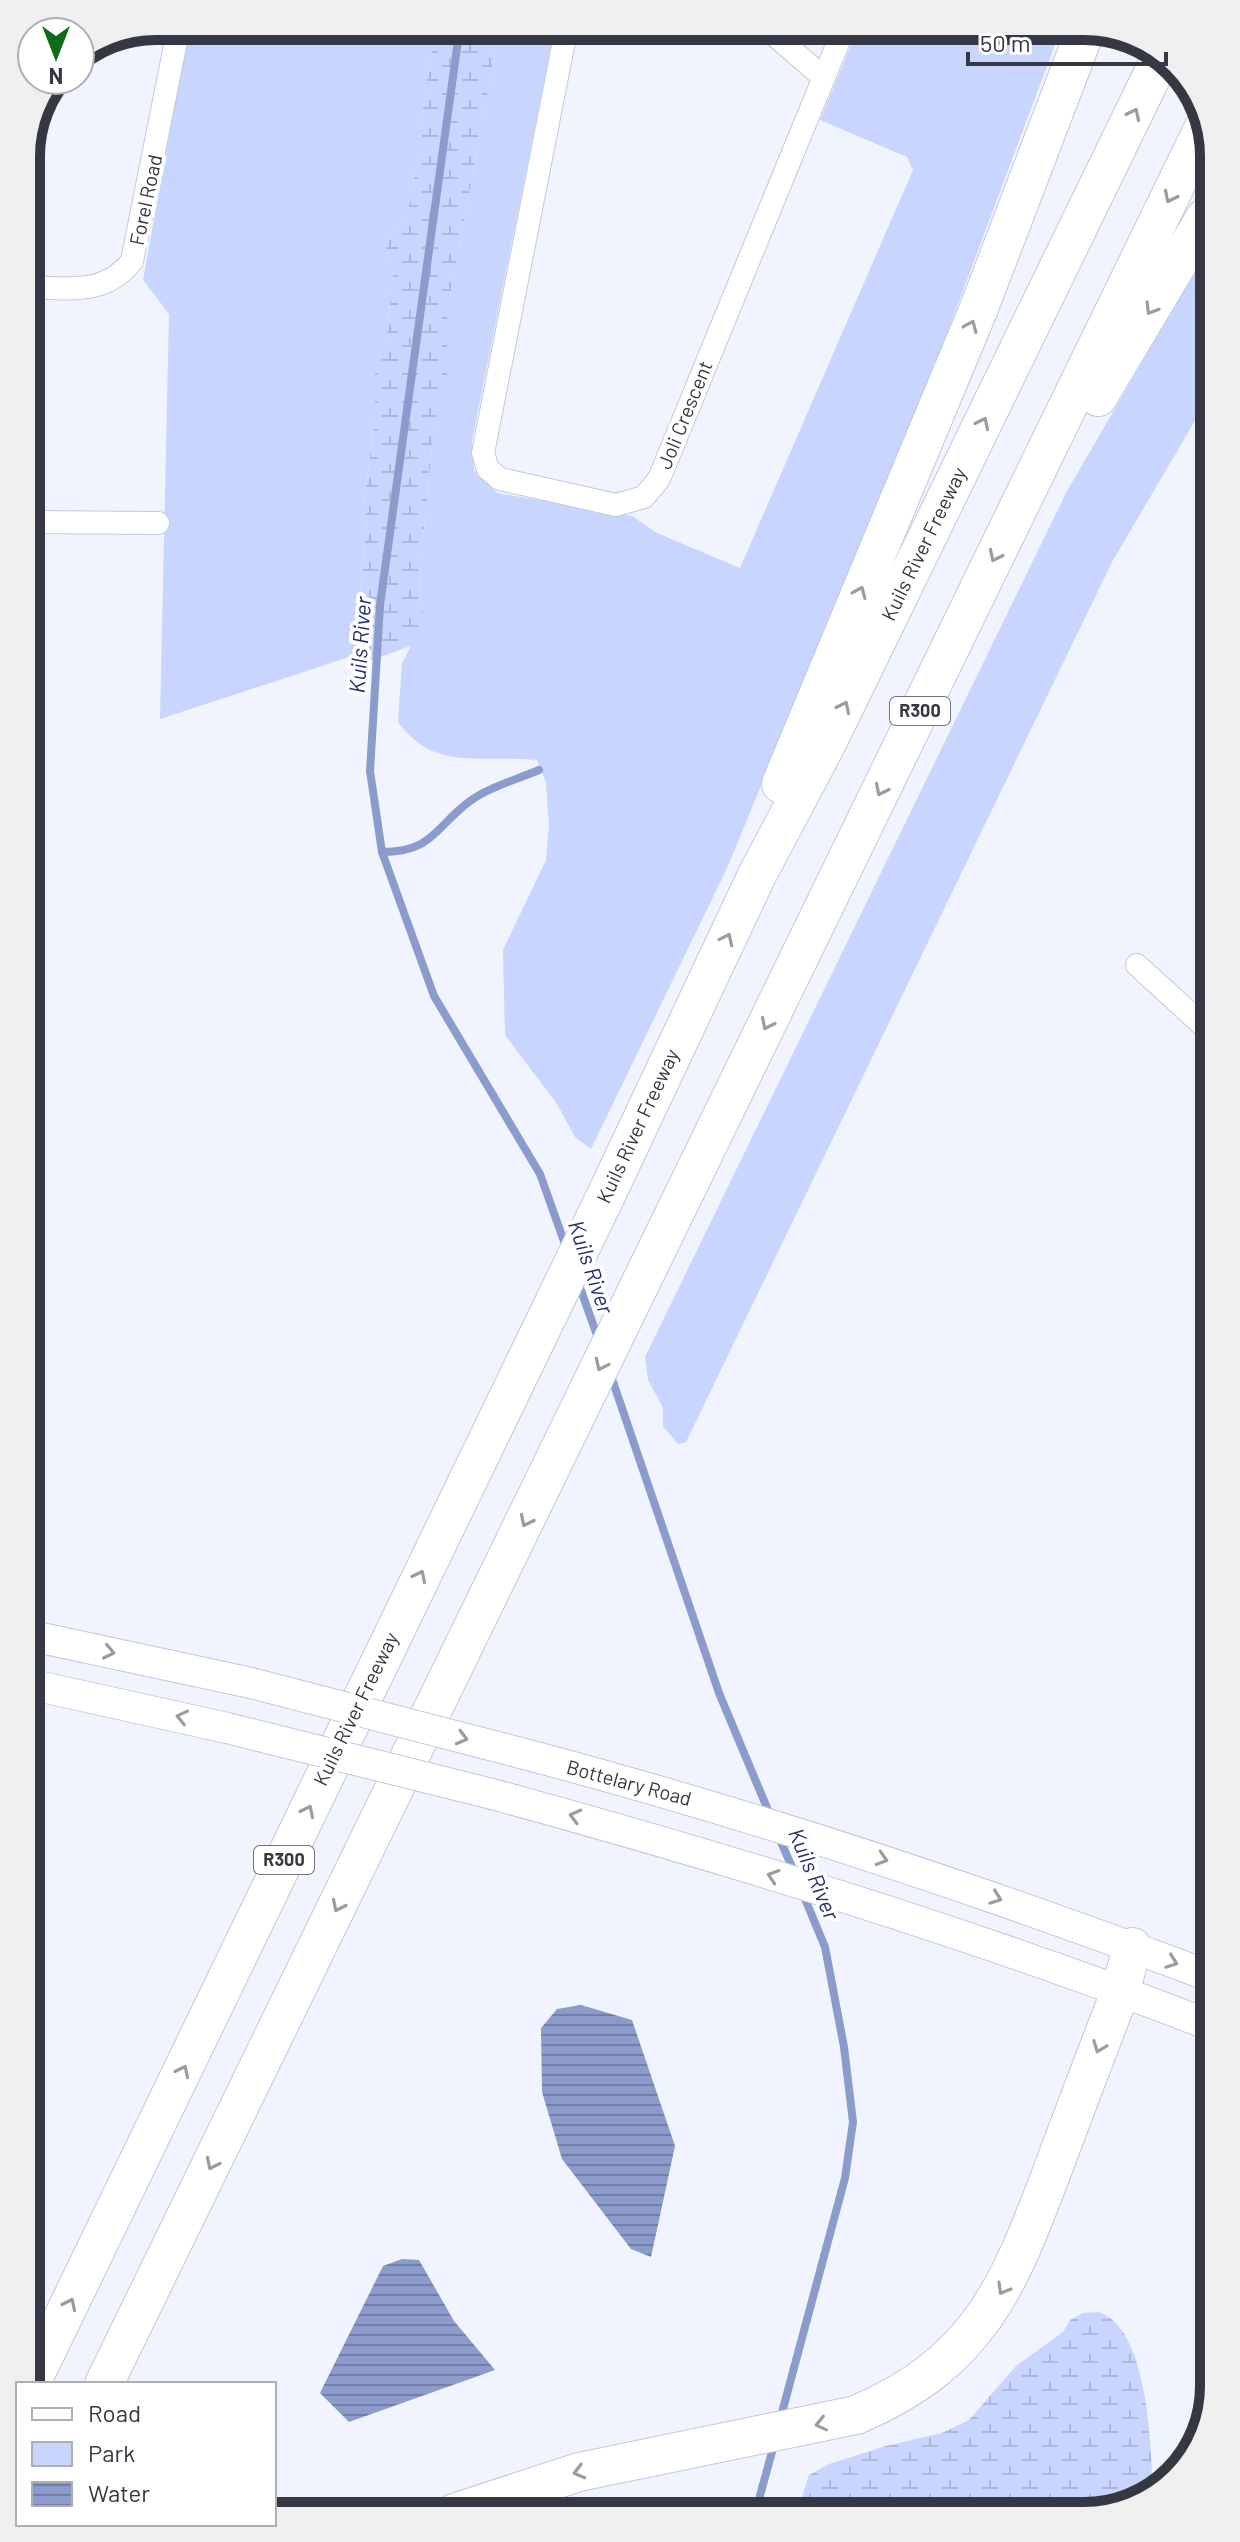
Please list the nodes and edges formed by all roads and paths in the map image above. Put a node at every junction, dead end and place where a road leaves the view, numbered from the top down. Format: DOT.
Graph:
graph roads {
  1 [pos="176,40"];
  2 [pos="564,40"];
  3 [pos="780,40"];
  4 [pos="839,40"];
  5 [pos="1082,40"];
  6 [pos="1157,66"];
  7 [pos="824,78"];
  8 [pos="1198,138"];
  9 [pos="1200,226"];
  10 [pos="40,287"];
  11 [pos="1023,499"];
  12 [pos="40,522"];
  13 [pos="158,523"];
  14 [pos="757,875"];
  15 [pos="1137,965"];
  16 [pos="1200,1023"];
  17 [pos="40,1638"];
  18 [pos="40,1687"];
  19 [pos="1132,1947"];
  20 [pos="1200,1972"];
  21 [pos="1121,1990"];
  22 [pos="1200,2021"];
  23 [pos="40,2365"];
  24 [pos="105,2382"];
  25 [pos="488,2502"];
  1 -- 10 [label="street, Forel Road"];
  2 -- 7 [label="street, Joli Crescent"];
  3 -- 7 [label="street"];
  4 -- 7 [label="street, Joli Crescent"];
  14 -- 5 [label="highway, one-way"];
  14 -- 6 [label="highway, Kuils River Freeway / R300, one-way"];
  8 -- 11 [label="highway, R300, one-way"];
  9 -- 11 [label="highway, one-way"];
  11 -- 24 [label="highway, R300, one-way"];
  12 -- 13 [label="street"];
  23 -- 14 [label="highway, Kuils River Freeway / R300, one-way"];
  15 -- 16 [label="street"];
  17 -- 19 [label="main road, Bottelary Road, one-way, bridge"];
  21 -- 18 [label="main road, one-way, bridge"];
  19 -- 20 [label="main road, Bottelary Road, one-way"];
  19 -- 21 [label="highway"];
  21 -- 22 [label="main road"];
  21 -- 25 [label="highway, one-way"];
}
